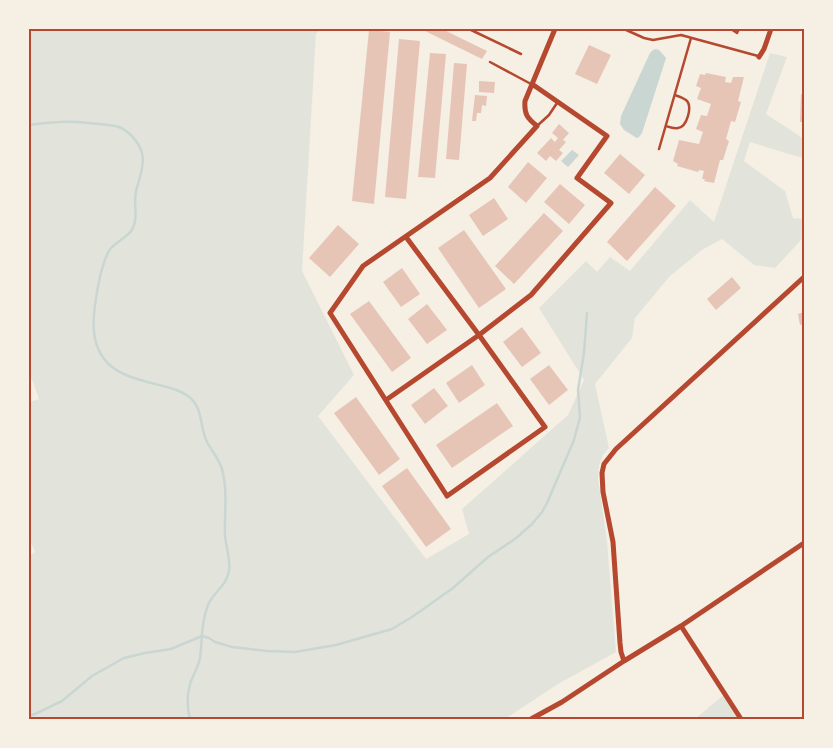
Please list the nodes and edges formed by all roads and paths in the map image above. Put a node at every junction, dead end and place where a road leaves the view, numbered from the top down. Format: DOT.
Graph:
graph roads {
  1 [pos="469,29"];
  2 [pos="555,29"];
  3 [pos="624,29"];
  4 [pos="731,29"];
  5 [pos="739,29"];
  6 [pos="771,29"];
  7 [pos="691,38"];
  8 [pos="521,54"];
  9 [pos="759,57"];
  10 [pos="490,62"];
  11 [pos="532,84"];
  12 [pos="674,95"];
  13 [pos="558,102"];
  14 [pos="537,126"];
  15 [pos="666,126"];
  16 [pos="659,149"];
  17 [pos="406,237"];
  18 [pos="804,276"];
  19 [pos="479,335"];
  20 [pos="386,400"];
  21 [pos="804,543"];
  22 [pos="681,626"];
  23 [pos="624,661"];
  24 [pos="531,719"];
  25 [pos="741,719"];
  1 -- 8 [label="lane"];
  2 -- 11 [label="street"];
  3 -- 7 [label="lane"];
  4 -- 5 [label="lane"];
  6 -- 9 [label="street"];
  7 -- 9 [label="lane"];
  7 -- 12 [label="lane"];
  10 -- 11 [label="lane"];
  11 -- 13 [label="street"];
  11 -- 14 [label="street"];
  12 -- 15 [label="lane"];
  12 -- 15 [label="lane"];
  13 -- 14 [label="lane"];
  13 -- 19 [label="street"];
  14 -- 17 [label="street"];
  15 -- 16 [label="lane"];
  17 -- 19 [label="street"];
  17 -- 20 [label="street"];
  18 -- 23 [label="street"];
  19 -- 20 [label="street"];
  19 -- 20 [label="street"];
  21 -- 22 [label="street"];
  22 -- 23 [label="street"];
  22 -- 25 [label="street"];
  23 -- 24 [label="street"];
}
